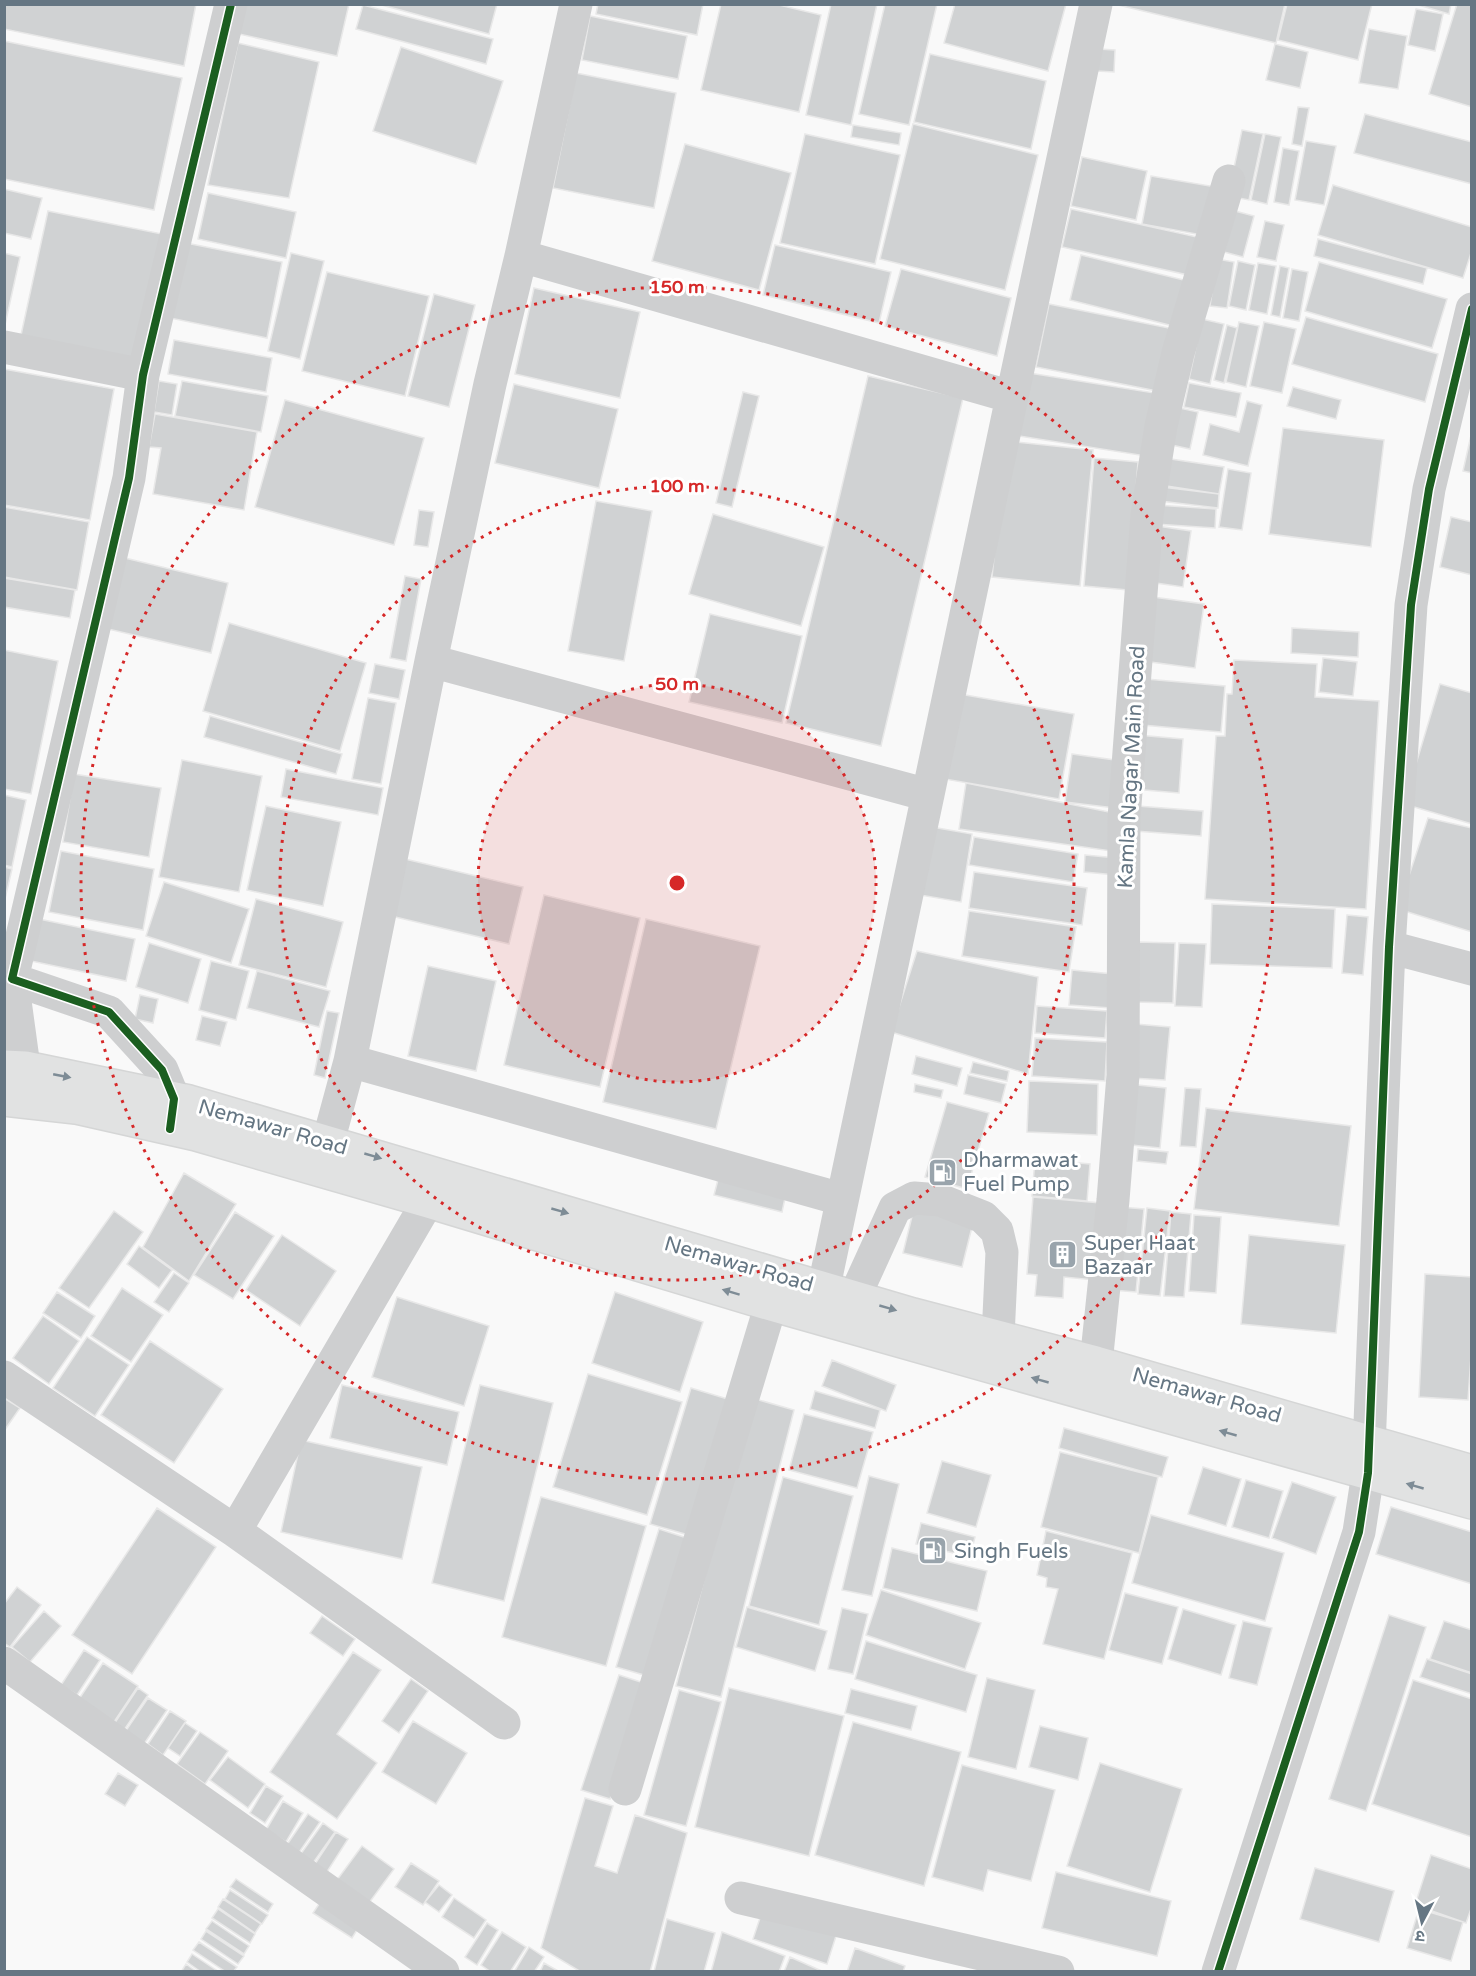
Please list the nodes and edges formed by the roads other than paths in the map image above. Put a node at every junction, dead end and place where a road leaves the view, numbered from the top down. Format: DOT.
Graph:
graph roads {
  1 [pos="231,4"];
  2 [pos="576,4"];
  3 [pos="1096,4"];
  4 [pos="1229,181"];
  5 [pos="521,256"];
  6 [pos="1472,309"];
  7 [pos="4,347"];
  8 [pos="143,375"];
  9 [pos="1012,397"];
  10 [pos="431,661"];
  11 [pos="928,795"];
  12 [pos="1389,947"];
  13 [pos="1472,969"];
  14 [pos="8,977"];
  15 [pos="350,1061"];
  16 [pos="15,1068"];
  17 [pos="17,1101"];
  18 [pos="172,1114"];
  19 [pos="322,1156"];
  20 [pos="841,1199"];
  21 [pos="428,1201"];
  22 [pos="854,1298"];
  23 [pos="820,1303"];
  24 [pos="771,1304"];
  25 [pos="998,1337"];
  26 [pos="1096,1363"];
  27 [pos="4,1377"];
  28 [pos="1368,1457"];
  29 [pos="1472,1472"];
  30 [pos="1472,1502"];
  31 [pos="235,1531"];
  32 [pos="4,1663"];
  33 [pos="504,1723"];
  34 [pos="625,1789"];
  35 [pos="741,1898"];
  36 [pos="443,1971"];
  37 [pos="1058,1971"];
  38 [pos="1218,1971"];
  1 -- 8 [label="street"];
  2 -- 5 [label="street"];
  3 -- 9 [label="street"];
  4 -- 26 [label="street, Kamla Nagar Main Road"];
  5 -- 9 [label="street"];
  5 -- 10 [label="street"];
  6 -- 12 [label="street"];
  7 -- 8 [label="street"];
  8 -- 14 [label="street"];
  9 -- 11 [label="street"];
  10 -- 11 [label="street"];
  10 -- 15 [label="street"];
  11 -- 20 [label="street"];
  12 -- 13 [label="street"];
  12 -- 28 [label="street"];
  14 -- 16 [label="street"];
  14 -- 18 [label="street"];
  15 -- 19 [label="street"];
  15 -- 20 [label="street"];
  16 -- 17 [label="street"];
  16 -- 18 [label="highway, Nemawar Road, one-way"];
  17 -- 18 [label="highway, Nemawar Road"];
  18 -- 19 [label="highway, Nemawar Road"];
  19 -- 21 [label="highway, Nemawar Road"];
  19 -- 23 [label="highway, Nemawar Road, one-way"];
  20 -- 23 [label="street"];
  24 -- 21 [label="highway, Nemawar Road, one-way"];
  21 -- 31 [label="street"];
  22 -- 23 [label="highway, Nemawar Road"];
  22 -- 25 [label="highway, Nemawar Road, one-way"];
  22 -- 25 [label="street"];
  23 -- 24 [label="highway, Nemawar Road"];
  28 -- 23 [label="highway, Nemawar Road, one-way"];
  24 -- 34 [label="street"];
  25 -- 26 [label="highway, Nemawar Road"];
  26 -- 28 [label="highway, Nemawar Road"];
  27 -- 31 [label="street"];
  28 -- 29 [label="highway, Nemawar Road"];
  30 -- 28 [label="highway, Nemawar Road, one-way"];
  28 -- 38 [label="street"];
  31 -- 33 [label="street"];
  32 -- 36 [label="street"];
  35 -- 37 [label="street"];
}
